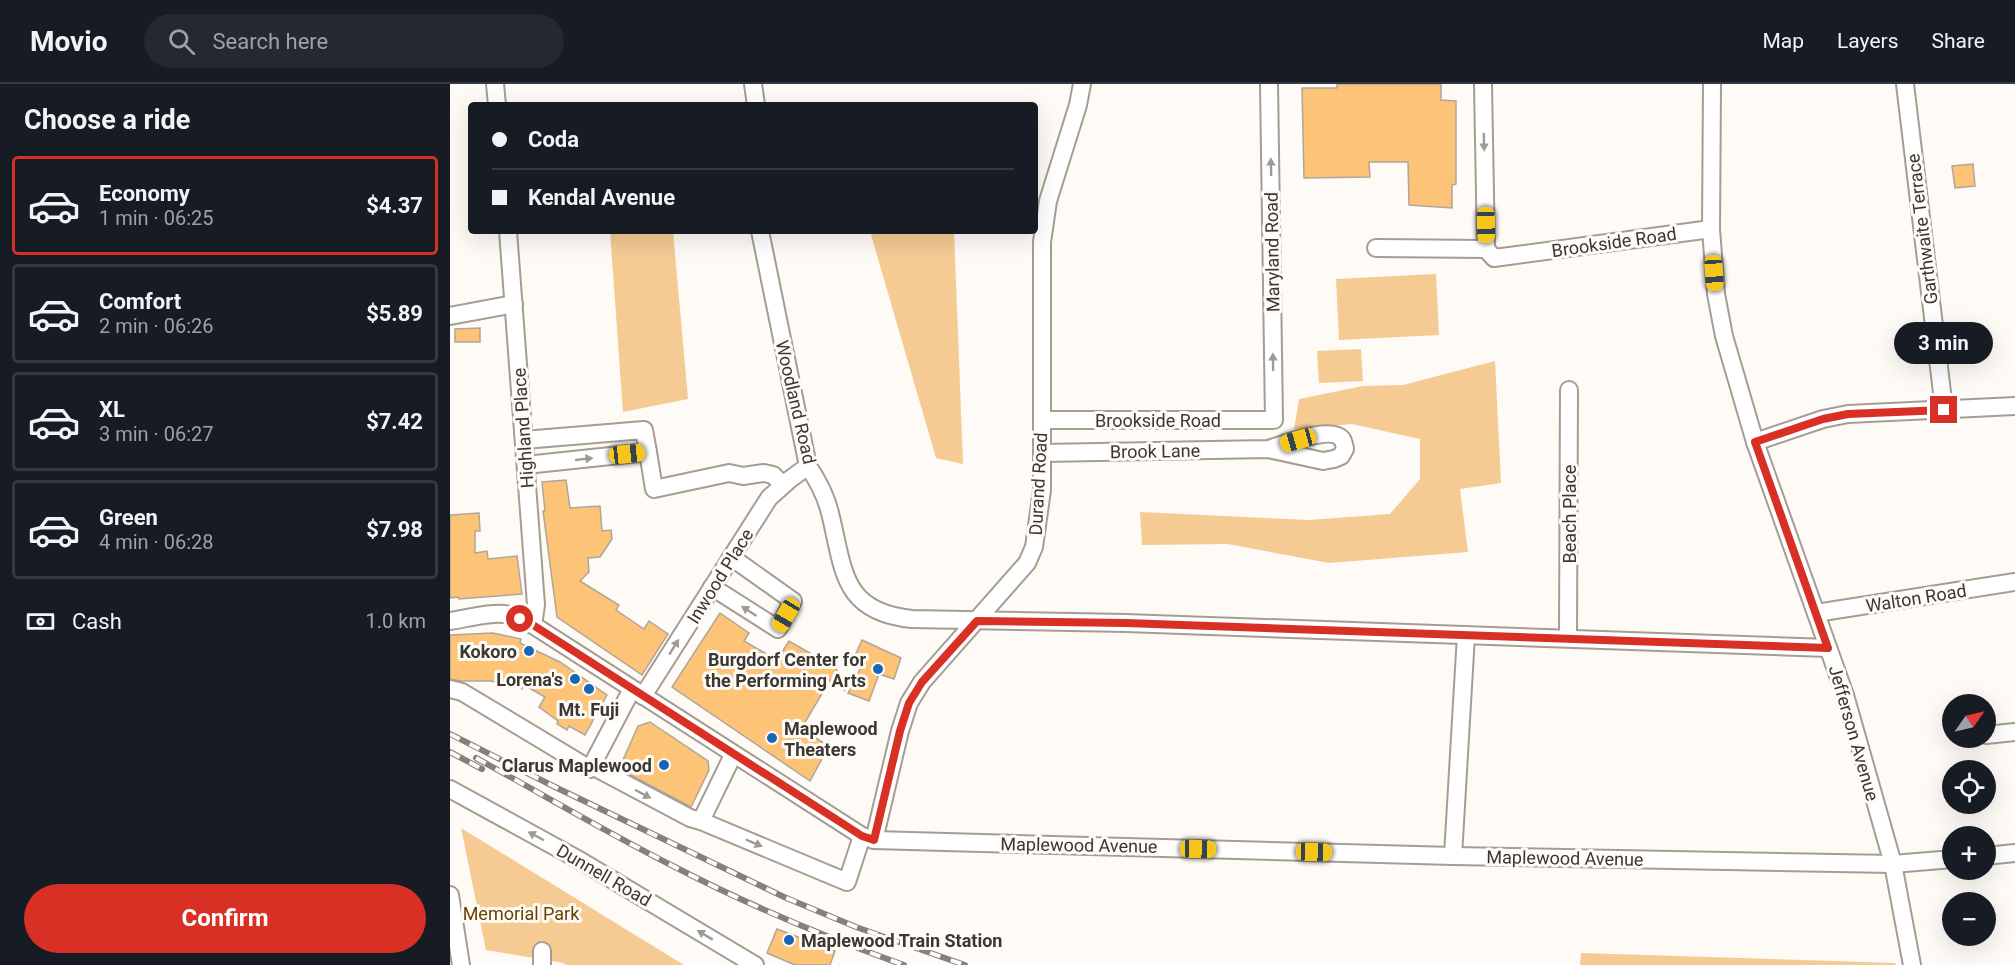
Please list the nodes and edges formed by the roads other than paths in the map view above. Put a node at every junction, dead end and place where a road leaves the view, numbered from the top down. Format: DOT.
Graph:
graph roads {
  1 [pos="495,84"];
  2 [pos="753,84"];
  3 [pos="1082,84"];
  4 [pos="1269,84"];
  5 [pos="1484,84"];
  6 [pos="1712,84"];
  7 [pos="1905,84"];
  8 [pos="497,102"];
  9 [pos="756,102"];
  10 [pos="1711,229"];
  11 [pos="508,234"];
  12 [pos="761,234"];
  13 [pos="1376,248"];
  14 [pos="1486,249"];
  15 [pos="514,304"];
  16 [pos="450,316"];
  17 [pos="1569,390"];
  18 [pos="2015,406"];
  19 [pos="1944,410"];
  20 [pos="1042,420"];
  21 [pos="1274,420"];
  22 [pos="524,441"];
  23 [pos="1755,442"];
  24 [pos="1268,449"];
  25 [pos="648,452"];
  26 [pos="1042,453"];
  27 [pos="526,465"];
  28 [pos="808,466"];
  29 [pos="783,485"];
  30 [pos="731,557"];
  31 [pos="2015,582"];
  32 [pos="712,587"];
  33 [pos="1816,613"];
  34 [pos="450,621"];
  35 [pos="977,621"];
  36 [pos="533,625"];
  37 [pos="1466,635"];
  38 [pos="1568,637"];
  39 [pos="1828,648"];
  40 [pos="450,689"];
  41 [pos="638,693"];
  42 [pos="2015,732"];
  43 [pos="1996,734"];
  44 [pos="733,754"];
  45 [pos="591,766"];
  46 [pos="450,789"];
  47 [pos="700,821"];
  48 [pos="868,838"];
  49 [pos="2015,853"];
  50 [pos="1996,855"];
  51 [pos="1453,856"];
  52 [pos="1942,860"];
  53 [pos="1893,864"];
  54 [pos="450,895"];
  55 [pos="461,965"];
  56 [pos="755,965"];
  57 [pos="1912,965"];
  1 -- 8 [label="street"];
  2 -- 9 [label="street"];
  3 -- 20 [label="street, Durand Road"];
  21 -- 4 [label="street, Maryland Road, one-way"];
  5 -- 14 [label="street, one-way"];
  6 -- 10 [label="street, Jefferson Avenue"];
  7 -- 19 [label="street, Garthwaite Terrace"];
  10 -- 14 [label="street, Brookside Road"];
  10 -- 23 [label="street, Jefferson Avenue"];
  11 -- 15 [label="street, Highland Place"];
  12 -- 28 [label="street, Woodland Road"];
  13 -- 14 [label="street"];
  15 -- 16 [label="street"];
  15 -- 22 [label="street, Highland Place"];
  17 -- 38 [label="street, Beach Place"];
  18 -- 19 [label="street"];
  19 -- 23 [label="street"];
  20 -- 21 [label="street, Brookside Road"];
  20 -- 26 [label="street, Durand Road"];
  22 -- 25 [label="street"];
  22 -- 27 [label="street, Highland Place"];
  23 -- 33 [label="street, Jefferson Avenue"];
  24 -- 26 [label="street, Brook Lane"];
  27 -- 25 [label="street, one-way"];
  25 -- 29 [label="street"];
  26 -- 35 [label="street, Durand Road"];
  27 -- 36 [label="street, Highland Place"];
  28 -- 29 [label="street, Inwood Place"];
  28 -- 35 [label="street, Woodland Road"];
  29 -- 30 [label="street, Inwood Place"];
  30 -- 32 [label="street, Inwood Place"];
  30 -- 32 [label="street, one-way"];
  31 -- 33 [label="street, Walton Road"];
  41 -- 32 [label="street, Inwood Place, one-way"];
  33 -- 39 [label="street, Jefferson Avenue"];
  34 -- 36 [label="street"];
  35 -- 37 [label="street, Woodland Road"];
  35 -- 48 [label="street, Durand Road"];
  36 -- 41 [label="street"];
  37 -- 38 [label="street, Woodland Road"];
  37 -- 51 [label="street"];
  38 -- 39 [label="street, Woodland Road"];
  39 -- 53 [label="street, Jefferson Avenue"];
  40 -- 45 [label="street"];
  41 -- 44 [label="street"];
  41 -- 45 [label="street, Inwood Place"];
  42 -- 43 [label="street"];
  44 -- 47 [label="street"];
  44 -- 48 [label="street"];
  45 -- 47 [label="street, one-way"];
  56 -- 46 [label="street, Dunnell Road, one-way"];
  47 -- 48 [label="street, Durand Road, one-way"];
  48 -- 51 [label="street, Maplewood Avenue"];
  49 -- 50 [label="street"];
  51 -- 53 [label="street, Maplewood Avenue"];
  52 -- 53 [label="street, Maplewood Avenue"];
  53 -- 57 [label="street, Jefferson Avenue"];
  54 -- 55 [label="street"];
}
